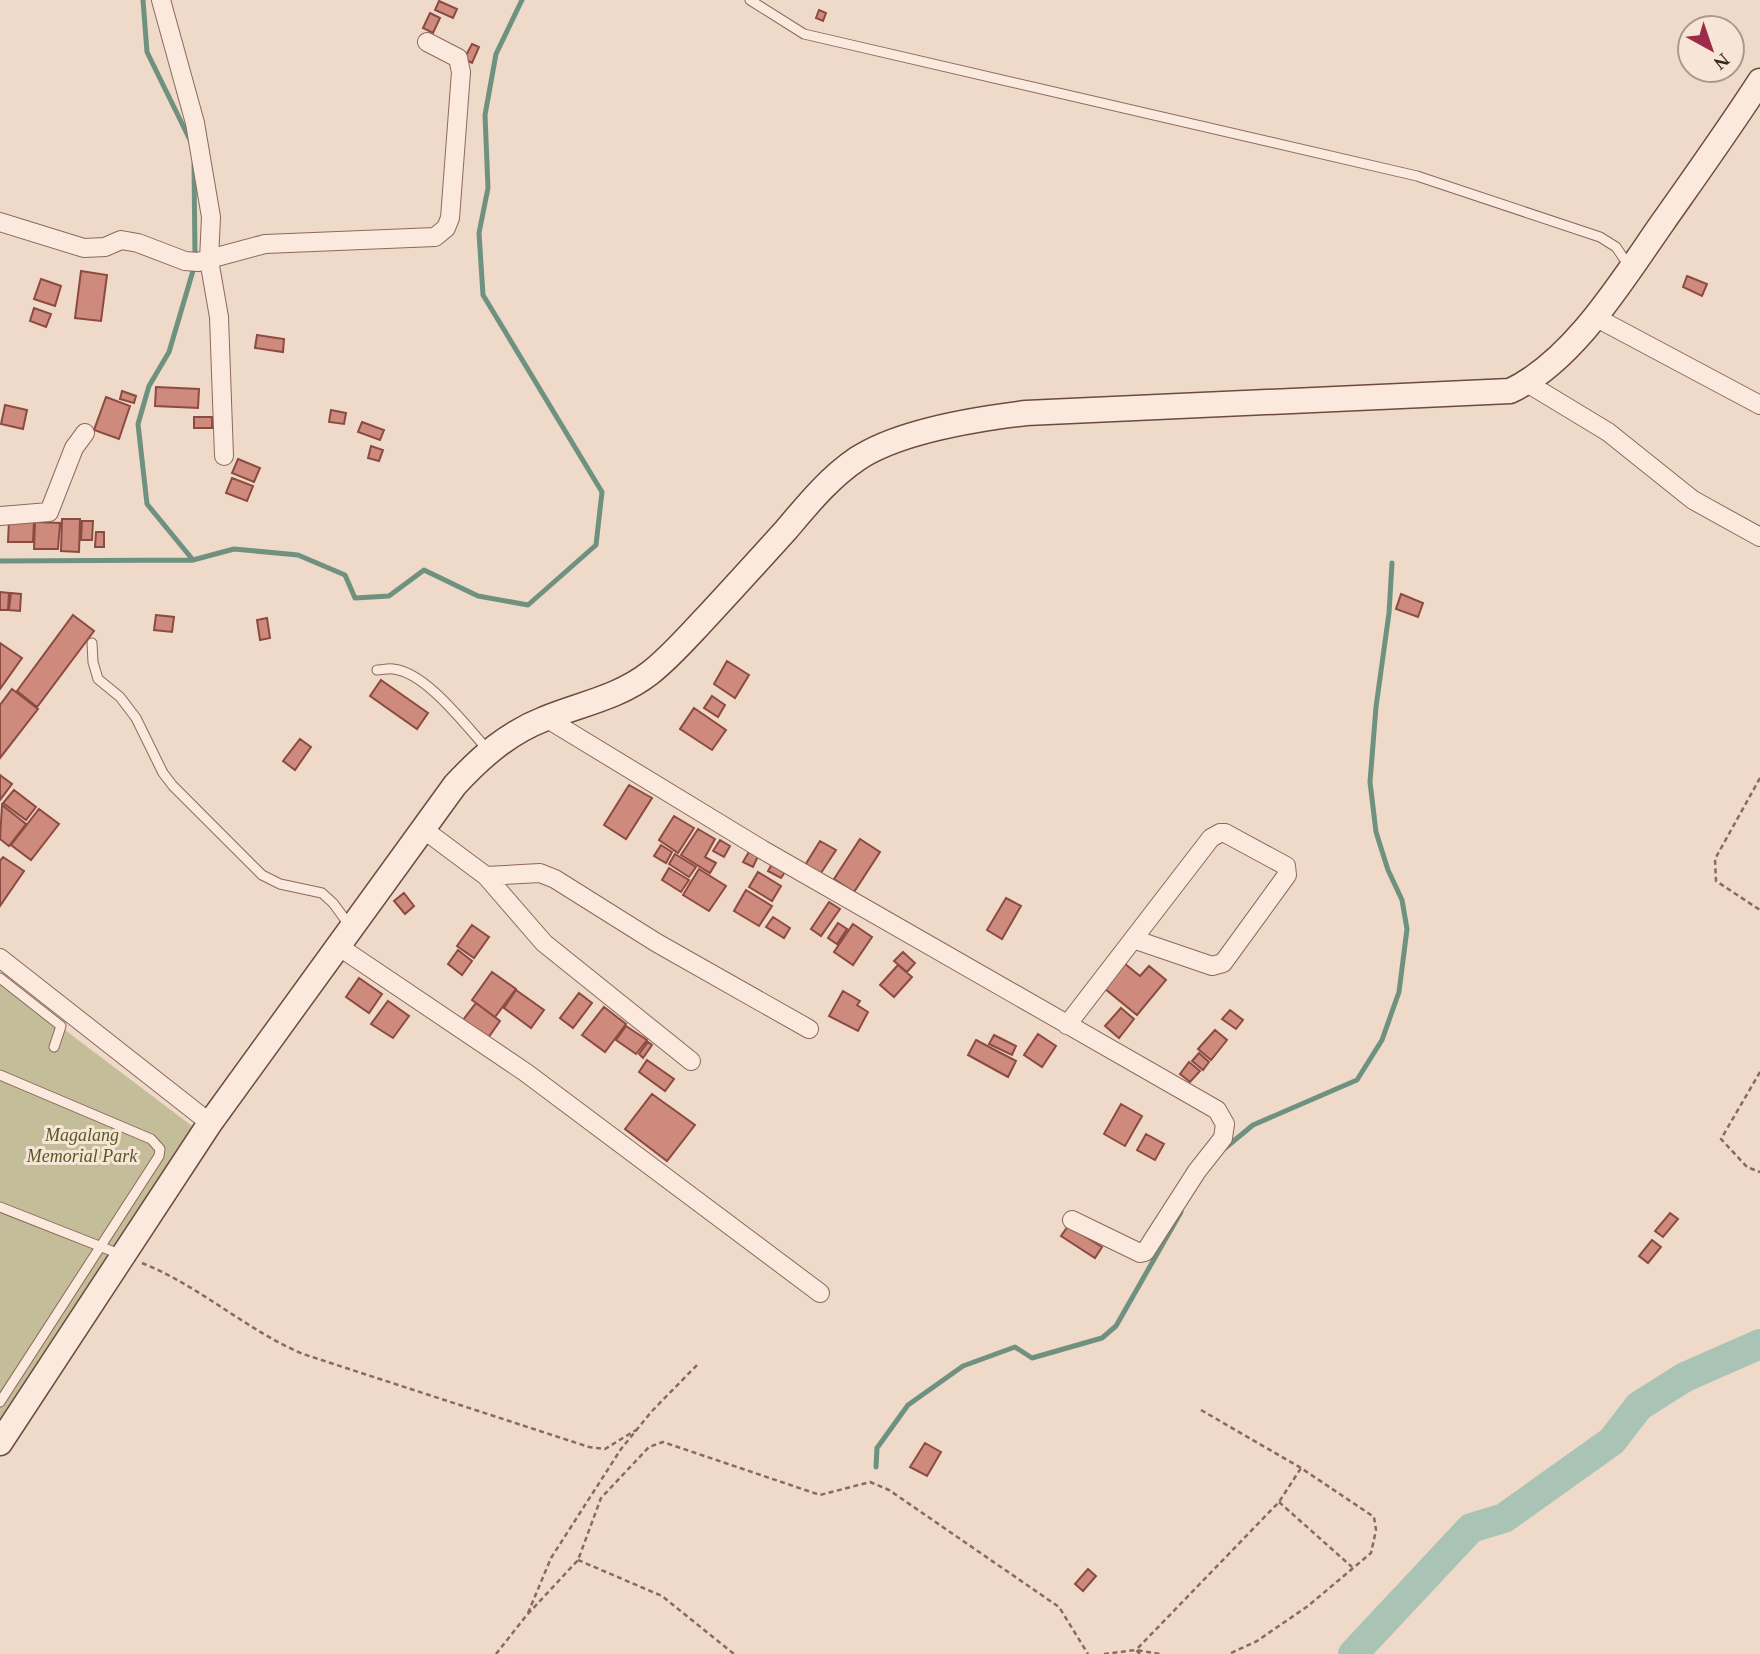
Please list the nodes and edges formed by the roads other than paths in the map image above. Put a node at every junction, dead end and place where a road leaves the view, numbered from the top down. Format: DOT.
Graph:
graph roads {
  1 [pos="161,0"];
  2 [pos="750,0"];
  3 [pos="427,42"];
  4 [pos="1760,80"];
  5 [pos="0,222"];
  6 [pos="209,260"];
  7 [pos="1630,268"];
  8 [pos="1594,316"];
  9 [pos="1527,383"];
  10 [pos="1760,405"];
  11 [pos="85,433"];
  12 [pos="224,456"];
  13 [pos="0,516"];
  14 [pos="1760,537"];
  15 [pos="92,643"];
  16 [pos="377,670"];
  17 [pos="546,718"];
  18 [pos="489,751"];
  19 [pos="422,829"];
  20 [pos="486,876"];
  21 [pos="344,937"];
  22 [pos="1133,939"];
  23 [pos="0,958"];
  24 [pos="0,978"];
  25 [pos="1066,1025"];
  26 [pos="809,1029"];
  27 [pos="54,1047"];
  28 [pos="691,1061"];
  29 [pos="0,1075"];
  30 [pos="210,1123"];
  31 [pos="0,1208"];
  32 [pos="1072,1220"];
  33 [pos="113,1252"];
  34 [pos="820,1293"];
  35 [pos="0,1402"];
  36 [pos="0,1443"];
  1 -- 6 [label="street"];
  2 -- 7 [label="lane"];
  3 -- 6 [label="street"];
  4 -- 7 [label="street"];
  5 -- 6 [label="street"];
  6 -- 12 [label="street"];
  7 -- 8 [label="street"];
  8 -- 9 [label="street"];
  8 -- 10 [label="street"];
  9 -- 14 [label="street"];
  9 -- 17 [label="street"];
  11 -- 13 [label="street"];
  15 -- 21 [label="lane"];
  16 -- 18 [label="lane"];
  17 -- 18 [label="street"];
  17 -- 25 [label="street"];
  18 -- 19 [label="street"];
  19 -- 20 [label="street"];
  19 -- 21 [label="street"];
  20 -- 26 [label="street"];
  20 -- 28 [label="street"];
  21 -- 30 [label="street"];
  21 -- 34 [label="street"];
  22 -- 22 [label="street"];
  22 -- 25 [label="street"];
  23 -- 30 [label="street"];
  24 -- 27 [label="lane"];
  25 -- 32 [label="street"];
  29 -- 33 [label="lane"];
  30 -- 33 [label="street"];
  31 -- 33 [label="lane"];
  33 -- 35 [label="lane"];
  33 -- 36 [label="street"];
}
